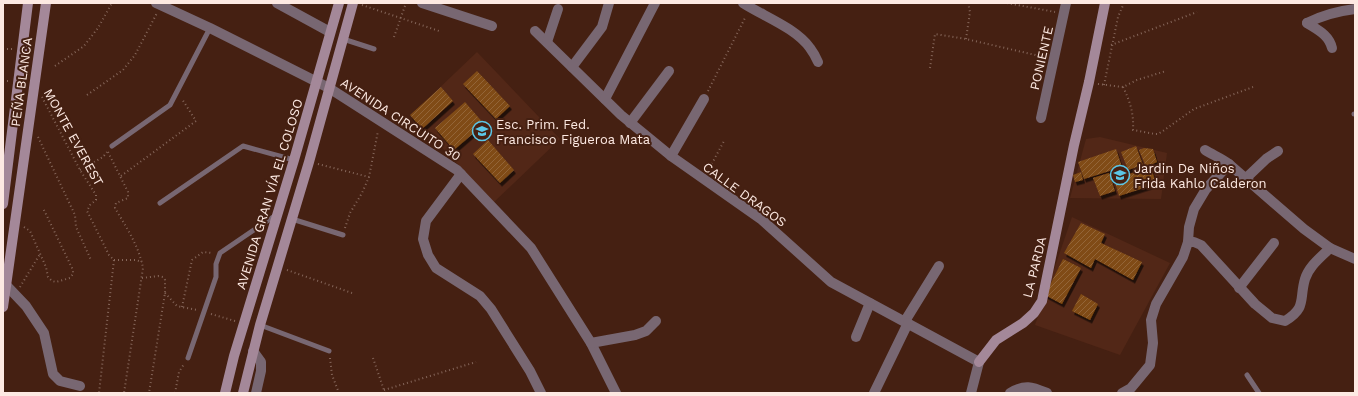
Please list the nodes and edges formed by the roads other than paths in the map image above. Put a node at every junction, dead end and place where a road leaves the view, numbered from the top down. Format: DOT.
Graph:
graph roads {
  1 [pos="28,3"];
  2 [pos="46,3"];
  3 [pos="277,3"];
  4 [pos="422,3"];
  5 [pos="609,3"];
  6 [pos="655,3"];
  7 [pos="1066,3"];
  8 [pos="1105,3"];
  9 [pos="160,4"];
  10 [pos="337,4"];
  11 [pos="357,4"];
  12 [pos="746,5"];
  13 [pos="558,9"];
  14 [pos="1355,9"];
  15 [pos="492,26"];
  16 [pos="210,28"];
  17 [pos="535,31"];
  18 [pos="330,32"];
  19 [pos="343,39"];
  20 [pos="547,42"];
  21 [pos="1332,48"];
  22 [pos="374,49"];
  23 [pos="818,62"];
  24 [pos="572,67"];
  25 [pos="669,71"];
  26 [pos="316,82"];
  27 [pos="330,88"];
  28 [pos="605,99"];
  29 [pos="704,99"];
  30 [pos="1041,118"];
  31 [pos="630,123"];
  32 [pos="112,146"];
  33 [pos="1204,150"];
  34 [pos="1278,151"];
  35 [pos="671,156"];
  36 [pos="294,160"];
  37 [pos="1229,164"];
  38 [pos="461,174"];
  39 [pos="1246,178"];
  40 [pos="160,203"];
  41 [pos="3,204"];
  42 [pos="277,215"];
  43 [pos="292,219"];
  44 [pos="343,234"];
  45 [pos="1188,242"];
  46 [pos="1274,243"];
  47 [pos="1330,248"];
  48 [pos="1355,259"];
  49 [pos="939,266"];
  50 [pos="6,285"];
  51 [pos="1239,288"];
  52 [pos="870,303"];
  53 [pos="3,307"];
  54 [pos="656,321"];
  55 [pos="907,322"];
  56 [pos="260,325"];
  57 [pos="856,337"];
  58 [pos="591,343"];
  59 [pos="253,351"];
  60 [pos="330,351"];
  61 [pos="188,358"];
  62 [pos="979,362"];
  63 [pos="1247,375"];
  64 [pos="80,386"];
  65 [pos="225,393"];
  66 [pos="243,393"];
  67 [pos="256,393"];
  68 [pos="541,393"];
  69 [pos="616,393"];
  70 [pos="874,393"];
  71 [pos="971,393"];
  72 [pos="1010,393"];
  73 [pos="1047,393"];
  74 [pos="1122,393"];
  75 [pos="1258,393"];
  1 -- 41 [label="main road, PEÑA BLANCA"];
  2 -- 50 [label="main road, PEÑA BLANCA"];
  3 -- 18 [label="street"];
  4 -- 15 [label="street"];
  5 -- 24 [label="street"];
  6 -- 28 [label="street"];
  7 -- 30 [label="street, PONIENTE"];
  8 -- 62 [label="main road, LA PARDA"];
  9 -- 16 [label="street, AVENIDA CIRCUITO 30"];
  10 -- 18 [label="main road, AVENIDA GRAN VÍA EL COLOSO"];
  11 -- 19 [label="main road"];
  12 -- 23 [label="street"];
  13 -- 20 [label="street"];
  14 -- 21 [label="street"];
  16 -- 26 [label="street, AVENIDA CIRCUITO 30"];
  16 -- 32 [label="lane"];
  17 -- 20 [label="street, CALLE DRAGOS"];
  18 -- 26 [label="main road, AVENIDA GRAN VÍA EL COLOSO"];
  19 -- 22 [label="lane"];
  19 -- 27 [label="main road"];
  20 -- 24 [label="street, CALLE DRAGOS"];
  24 -- 28 [label="street, CALLE DRAGOS"];
  25 -- 31 [label="street"];
  26 -- 27 [label="street, AVENIDA CIRCUITO 30"];
  26 -- 36 [label="main road, AVENIDA GRAN VÍA EL COLOSO"];
  27 -- 38 [label="street, AVENIDA CIRCUITO 30"];
  27 -- 43 [label="main road"];
  28 -- 31 [label="street, CALLE DRAGOS"];
  29 -- 35 [label="street"];
  31 -- 35 [label="street, CALLE DRAGOS"];
  33 -- 37 [label="street"];
  34 -- 39 [label="street"];
  35 -- 52 [label="street, CALLE DRAGOS"];
  36 -- 40 [label="lane"];
  36 -- 42 [label="main road, AVENIDA GRAN VÍA EL COLOSO"];
  37 -- 39 [label="street"];
  37 -- 45 [label="street"];
  38 -- 58 [label="street, AVENIDA CIRCUITO 30"];
  38 -- 68 [label="street"];
  39 -- 47 [label="street"];
  42 -- 61 [label="lane"];
  42 -- 65 [label="main road, AVENIDA GRAN VÍA EL COLOSO"];
  43 -- 44 [label="lane"];
  43 -- 56 [label="main road"];
  45 -- 51 [label="street"];
  45 -- 74 [label="street"];
  46 -- 51 [label="street"];
  47 -- 48 [label="street"];
  47 -- 51 [label="street"];
  49 -- 55 [label="street"];
  50 -- 53 [label="main road, PEÑA BLANCA"];
  50 -- 64 [label="street"];
  52 -- 55 [label="street, CALLE DRAGOS"];
  52 -- 57 [label="street"];
  54 -- 58 [label="street"];
  55 -- 62 [label="street, CALLE DRAGOS"];
  55 -- 70 [label="street"];
  56 -- 59 [label="main road"];
  56 -- 60 [label="lane"];
  58 -- 69 [label="street, AVENIDA CIRCUITO 30"];
  59 -- 66 [label="main road"];
  59 -- 67 [label="street"];
  62 -- 71 [label="street, LA PARDA"];
  63 -- 75 [label="lane"];
  72 -- 73 [label="street"];
}
